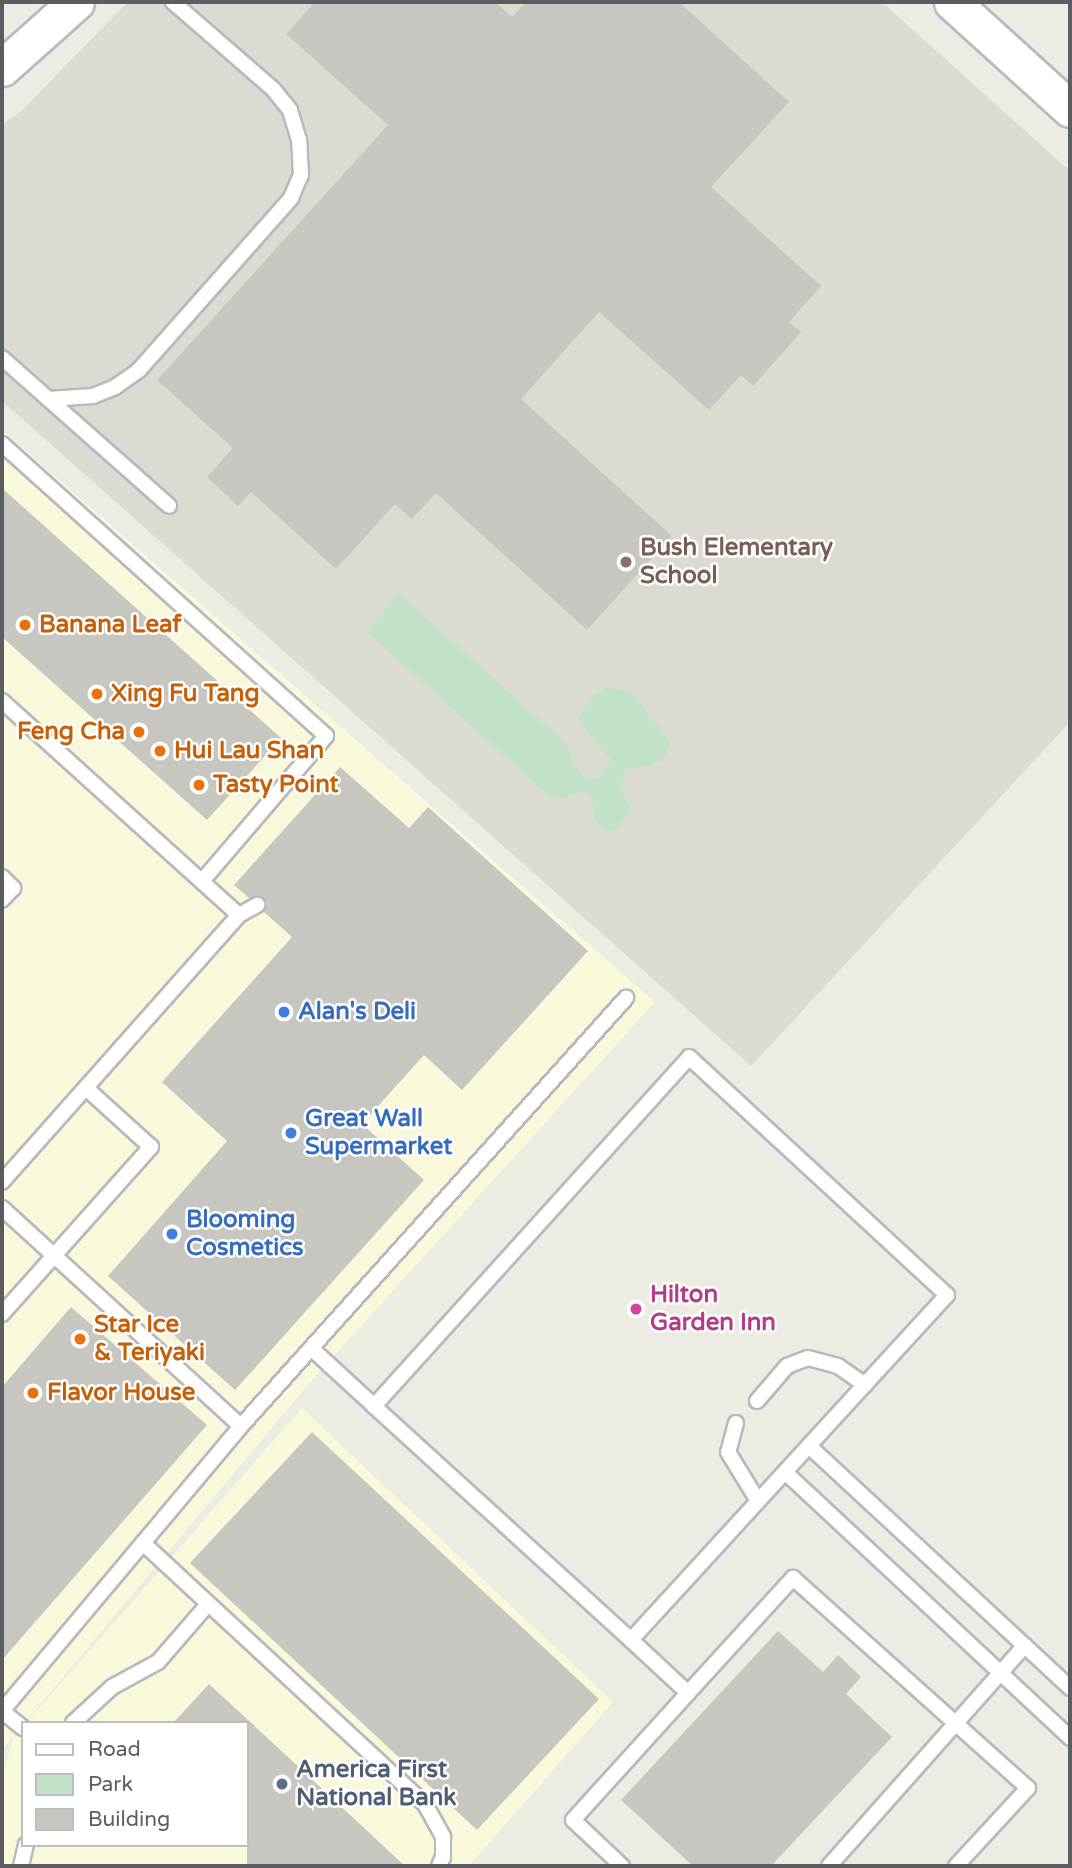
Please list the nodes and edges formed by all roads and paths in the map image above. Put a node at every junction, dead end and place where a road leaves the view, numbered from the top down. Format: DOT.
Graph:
graph roads {
  1 [pos="76,2"];
  2 [pos="173,2"];
  3 [pos="952,2"];
  4 [pos="2,68"];
  5 [pos="1070,109"];
  6 [pos="2,358"];
  7 [pos="48,399"];
  8 [pos="2,444"];
  9 [pos="169,506"];
  10 [pos="2,701"];
  11 [pos="2,877"];
  12 [pos="202,881"];
  13 [pos="2,901"];
  14 [pos="257,905"];
  15 [pos="239,915"];
  16 [pos="626,998"];
  17 [pos="86,1088"];
  18 [pos="2,1182"];
  19 [pos="2,1208"];
  20 [pos="54,1256"];
  21 [pos="2,1314"];
  22 [pos="311,1348"];
  23 [pos="865,1385"];
  24 [pos="757,1401"];
  25 [pos="374,1406"];
  26 [pos="736,1423"];
  27 [pos="241,1426"];
  28 [pos="809,1446"];
  29 [pos="785,1472"];
  30 [pos="758,1501"];
  31 [pos="143,1543"];
  32 [pos="208,1604"];
  33 [pos="631,1640"];
  34 [pos="1025,1644"];
  35 [pos="998,1674"];
  36 [pos="1070,1688"];
  37 [pos="688,1693"];
  38 [pos="2,1711"];
  39 [pos="76,1721"];
  40 [pos="955,1723"];
  41 [pos="21,1726"];
  42 [pos="1070,1738"];
  43 [pos="26,1847"];
  44 [pos="21,1866"];
  45 [pos="439,1866"];
  46 [pos="622,1866"];
  47 [pos="829,1866"];
  48 [pos="956,1866"];
  1 -- 4 [label="street"];
  2 -- 7 [label="lane"];
  3 -- 5 [label="street"];
  6 -- 7 [label="lane"];
  7 -- 9 [label="lane"];
  8 -- 12 [label="lane"];
  10 -- 12 [label="lane"];
  11 -- 13 [label="lane"];
  12 -- 15 [label="lane"];
  14 -- 15 [label="lane"];
  15 -- 17 [label="lane"];
  16 -- 22 [label="lane"];
  17 -- 18 [label="lane"];
  17 -- 20 [label="lane"];
  19 -- 20 [label="lane"];
  20 -- 21 [label="lane"];
  20 -- 27 [label="lane"];
  22 -- 25 [label="lane"];
  22 -- 27 [label="lane"];
  23 -- 24 [label="lane"];
  23 -- 25 [label="lane"];
  23 -- 28 [label="lane"];
  25 -- 33 [label="lane"];
  26 -- 30 [label="lane"];
  27 -- 31 [label="lane"];
  28 -- 29 [label="lane"];
  28 -- 34 [label="lane"];
  29 -- 30 [label="lane"];
  29 -- 35 [label="lane"];
  30 -- 33 [label="lane"];
  31 -- 32 [label="lane"];
  31 -- 38 [label="lane"];
  32 -- 39 [label="lane"];
  32 -- 45 [label="lane"];
  33 -- 37 [label="lane"];
  34 -- 35 [label="lane"];
  34 -- 36 [label="lane"];
  35 -- 40 [label="lane"];
  35 -- 42 [label="lane"];
  37 -- 40 [label="lane"];
  37 -- 46 [label="lane"];
  38 -- 41 [label="lane"];
  40 -- 47 [label="lane"];
  40 -- 48 [label="lane"];
  43 -- 44 [label="lane"];
}
